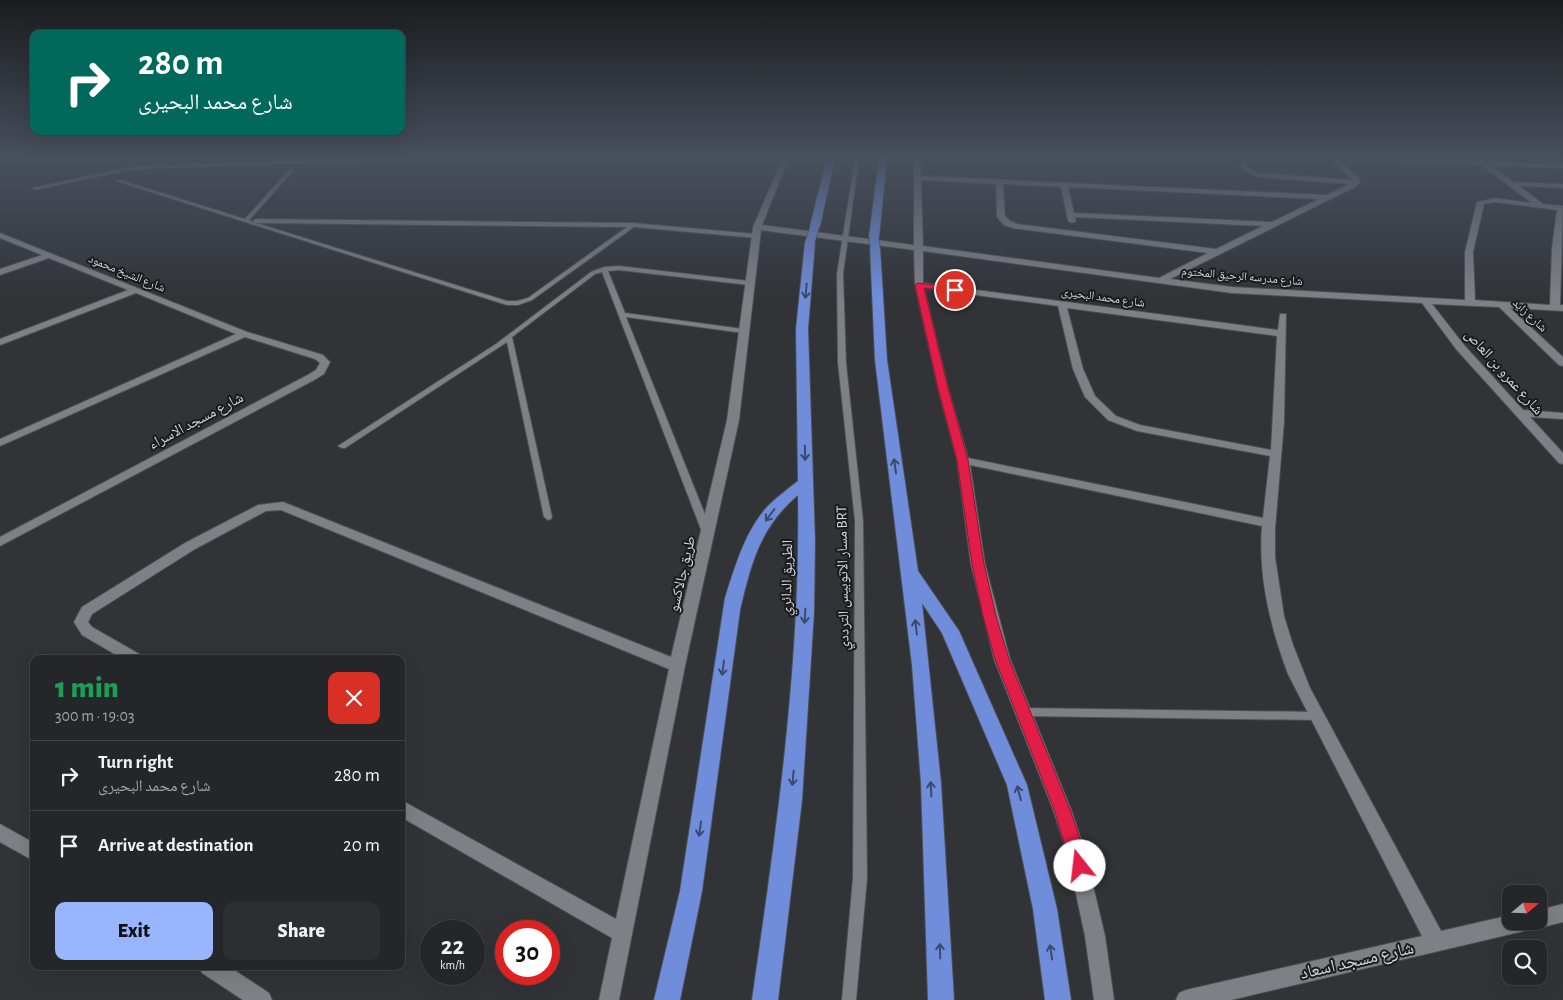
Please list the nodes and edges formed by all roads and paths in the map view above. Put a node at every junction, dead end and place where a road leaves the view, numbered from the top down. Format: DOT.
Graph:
graph roads {
  1 [pos="194,205"];
  2 [pos="261,205"];
  3 [pos="767,205"];
  4 [pos="819,205"];
  5 [pos="850,205"];
  6 [pos="878,205"];
  7 [pos="919,205"];
  8 [pos="1000,205"];
  9 [pos="1069,205"];
  10 [pos="1313,205"];
  11 [pos="1480,205"];
  12 [pos="1531,205"];
  13 [pos="1541,206"];
  14 [pos="1562,209"];
  15 [pos="1071,215"];
  16 [pos="246,221"];
  17 [pos="1273,224"];
  18 [pos="633,225"];
  19 [pos="756,231"];
  20 [pos="1075,232"];
  21 [pos="0,235"];
  22 [pos="920,248"];
  23 [pos="1216,252"];
  24 [pos="50,255"];
  25 [pos="604,269"];
  26 [pos="0,272"];
  27 [pos="1161,280"];
  28 [pos="749,283"];
  29 [pos="920,285"];
  30 [pos="137,290"];
  31 [pos="1426,302"];
  32 [pos="1470,303"];
  33 [pos="1062,304"];
  34 [pos="1502,305"];
  35 [pos="1559,308"];
  36 [pos="622,315"];
  37 [pos="1283,316"];
  38 [pos="743,331"];
  39 [pos="244,334"];
  40 [pos="1282,334"];
  41 [pos="509,337"];
  42 [pos="0,342"];
  43 [pos="1563,363"];
  44 [pos="1521,413"];
  45 [pos="1563,416"];
  46 [pos="0,443"];
  47 [pos="342,446"];
  48 [pos="1276,454"];
  49 [pos="963,460"];
  50 [pos="1563,460"];
  51 [pos="806,482"];
  52 [pos="548,517"];
  53 [pos="1270,523"];
  54 [pos="708,536"];
  55 [pos="0,542"];
  56 [pos="910,571"];
  57 [pos="129,655"];
  58 [pos="677,666"];
  59 [pos="1023,712"];
  60 [pos="1317,716"];
  61 [pos="405,810"];
  62 [pos="0,832"];
  63 [pos="30,851"];
  64 [pos="1563,913"];
  65 [pos="1548,917"];
  66 [pos="1502,927"];
  67 [pos="621,933"];
  68 [pos="1436,942"];
  69 [pos="215,970"];
  70 [pos="262,1000"];
  71 [pos="609,1000"];
  72 [pos="667,1000"];
  73 [pos="765,1000"];
  74 [pos="849,1000"];
  75 [pos="941,1000"];
  76 [pos="1058,1000"];
  77 [pos="1104,1000"];
  78 [pos="1186,1000"];
  1 -- 16 [label="lane"];
  2 -- 16 [label="lane"];
  3 -- 19 [label="street, طريق جالاكسو"];
  4 -- 51 [label="highway, الطريق الدائري, one-way"];
  5 -- 74 [label="lane, مسار الاتوبيس الترددي BRT"];
  56 -- 6 [label="highway, one-way"];
  7 -- 22 [label="street"];
  8 -- 20 [label="street"];
  9 -- 15 [label="street"];
  10 -- 17 [label="street"];
  11 -- 32 [label="street"];
  12 -- 13 [label="street"];
  13 -- 14 [label="street"];
  14 -- 35 [label="street"];
  15 -- 17 [label="street"];
  15 -- 20 [label="street"];
  16 -- 18 [label="lane"];
  16 -- 18 [label="lane"];
  17 -- 23 [label="street"];
  18 -- 19 [label="lane"];
  19 -- 22 [label="street, شارع مدرسه الرحيق المختوم"];
  19 -- 28 [label="street, طريق جالاكسو"];
  20 -- 23 [label="street"];
  21 -- 24 [label="street, شارع الشيخ محمود"];
  22 -- 27 [label="street, شارع مدرسه الرحيق المختوم"];
  22 -- 29 [label="street"];
  23 -- 27 [label="street"];
  24 -- 26 [label="street"];
  24 -- 30 [label="street, شارع الشيخ محمود"];
  25 -- 28 [label="lane"];
  25 -- 36 [label="lane"];
  25 -- 41 [label="lane"];
  27 -- 31 [label="street, شارع مدرسه الرحيق المختوم"];
  28 -- 38 [label="street, طريق جالاكسو"];
  29 -- 33 [label="street, شارع محمد البحيرى"];
  29 -- 49 [label="street"];
  30 -- 39 [label="street, شارع الشيخ محمود"];
  30 -- 42 [label="street"];
  31 -- 32 [label="street, شارع مدرسه الرحيق المختوم"];
  31 -- 44 [label="street, شارع عمرو بن العاص"];
  32 -- 34 [label="street, شارع مدرسه الرحيق المختوم"];
  33 -- 40 [label="street, شارع محمد البحيرى"];
  33 -- 48 [label="street"];
  34 -- 35 [label="street, شارع مدرسه الرحيق المختوم"];
  34 -- 43 [label="street, شارع زايد"];
  36 -- 38 [label="lane"];
  36 -- 54 [label="lane"];
  37 -- 40 [label="street"];
  38 -- 54 [label="street, طريق جالاكسو"];
  39 -- 46 [label="street"];
  39 -- 55 [label="street, شارع مسجد الاسراء"];
  40 -- 48 [label="street"];
  41 -- 47 [label="lane"];
  41 -- 52 [label="lane"];
  44 -- 45 [label="street"];
  44 -- 50 [label="street, شارع عمرو بن العاص"];
  48 -- 53 [label="street"];
  49 -- 53 [label="street"];
  49 -- 59 [label="street"];
  51 -- 72 [label="highway, one-way"];
  51 -- 73 [label="highway, الطريق الدائري, one-way"];
  53 -- 60 [label="street"];
  54 -- 58 [label="street, طريق جالاكسو"];
  75 -- 56 [label="highway, one-way"];
  76 -- 56 [label="highway, one-way"];
  57 -- 58 [label="street"];
  58 -- 67 [label="street, طريق جالاكسو"];
  59 -- 60 [label="lane"];
  59 -- 77 [label="street"];
  60 -- 68 [label="street"];
  61 -- 67 [label="street"];
  62 -- 63 [label="street"];
  64 -- 65 [label="street"];
  66 -- 68 [label="street, شارع مسجد اسعاد"];
  67 -- 71 [label="street, طريق جالاكسو"];
  68 -- 78 [label="street, شارع مسجد اسعاد"];
  69 -- 70 [label="street"];
}
